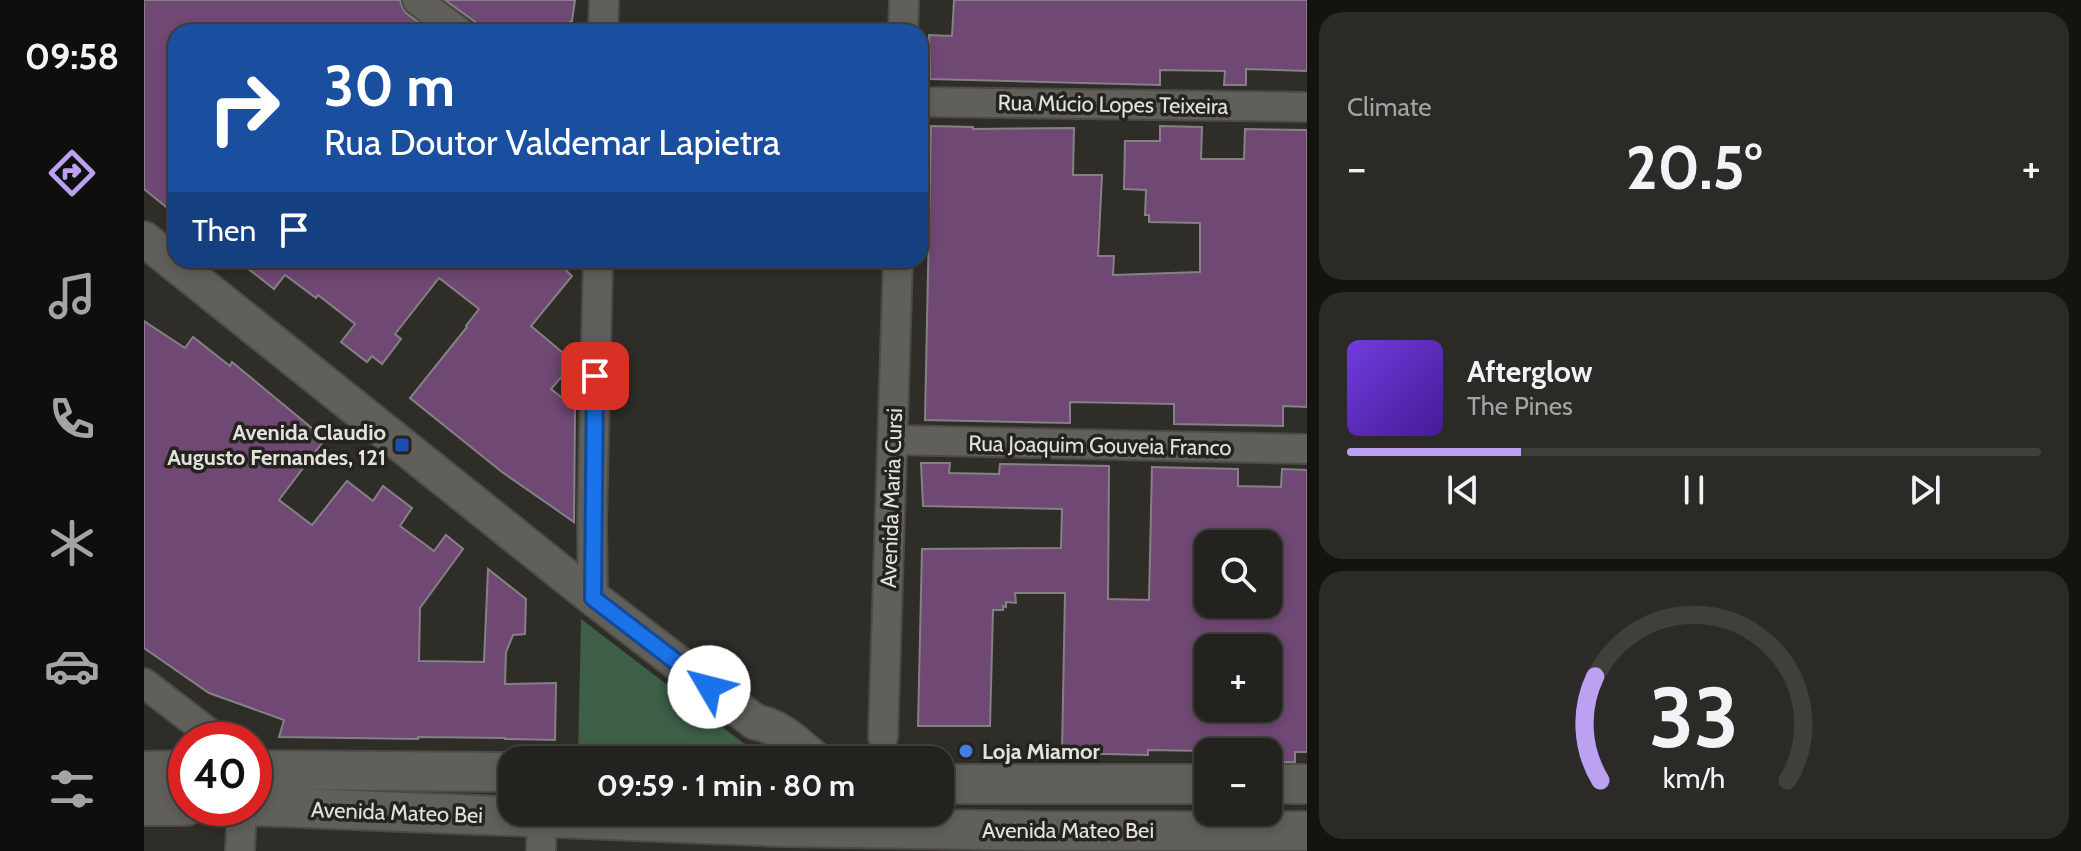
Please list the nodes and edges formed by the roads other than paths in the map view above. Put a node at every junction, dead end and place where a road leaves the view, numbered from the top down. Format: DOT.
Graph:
graph roads {
  1 [pos="417,0"];
  2 [pos="604,0"];
  3 [pos="904,0"];
  4 [pos="448,24"];
  5 [pos="603,24"];
  6 [pos="903,24"];
  7 [pos="928,102"];
  8 [pos="1307,107"];
  9 [pos="144,239"];
  10 [pos="168,258"];
  11 [pos="180,268"];
  12 [pos="598,268"];
  13 [pos="898,268"];
  14 [pos="893,440"];
  15 [pos="1307,449"];
  16 [pos="593,598"];
  17 [pos="144,683"];
  18 [pos="195,722"];
  19 [pos="755,722"];
  20 [pos="883,737"];
  21 [pos="771,746"];
  22 [pos="798,746"];
  23 [pos="168,770"];
  24 [pos="272,770"];
  25 [pos="144,771"];
  26 [pos="498,772"];
  27 [pos="954,784"];
  28 [pos="1194,784"];
  29 [pos="1282,784"];
  30 [pos="1307,784"];
  31 [pos="144,806"];
  32 [pos="168,806"];
  33 [pos="272,807"];
  34 [pos="241,826"];
  35 [pos="868,826"];
  36 [pos="541,827"];
  37 [pos="1228,831"];
  38 [pos="1307,831"];
  39 [pos="240,851"];
  1 -- 4 [label="street"];
  2 -- 5 [label="street"];
  3 -- 6 [label="street"];
  7 -- 8 [label="street, Rua Múcio Lopes Teixeira"];
  9 -- 10 [label="street"];
  11 -- 16 [label="street"];
  12 -- 16 [label="street"];
  13 -- 14 [label="street, Avenida Maria Cursi"];
  14 -- 15 [label="street, Rua Joaquim Gouveia Franco"];
  14 -- 20 [label="street, Avenida Maria Cursi"];
  16 -- 19 [label="street"];
  17 -- 18 [label="street"];
  19 -- 21 [label="street"];
  19 -- 22 [label="street"];
  23 -- 25 [label="main road"];
  24 -- 26 [label="main road, Avenida Mateo Bei"];
  27 -- 28 [label="main road, Avenida Mateo Bei"];
  29 -- 30 [label="main road"];
  31 -- 32 [label="main road"];
  33 -- 36 [label="main road, Avenida Mateo Bei"];
  34 -- 39 [label="street"];
  35 -- 36 [label="main road, Avenida Mateo Bei"];
  35 -- 37 [label="main road, Avenida Mateo Bei"];
  37 -- 38 [label="main road, Avenida Mateo Bei"];
}
